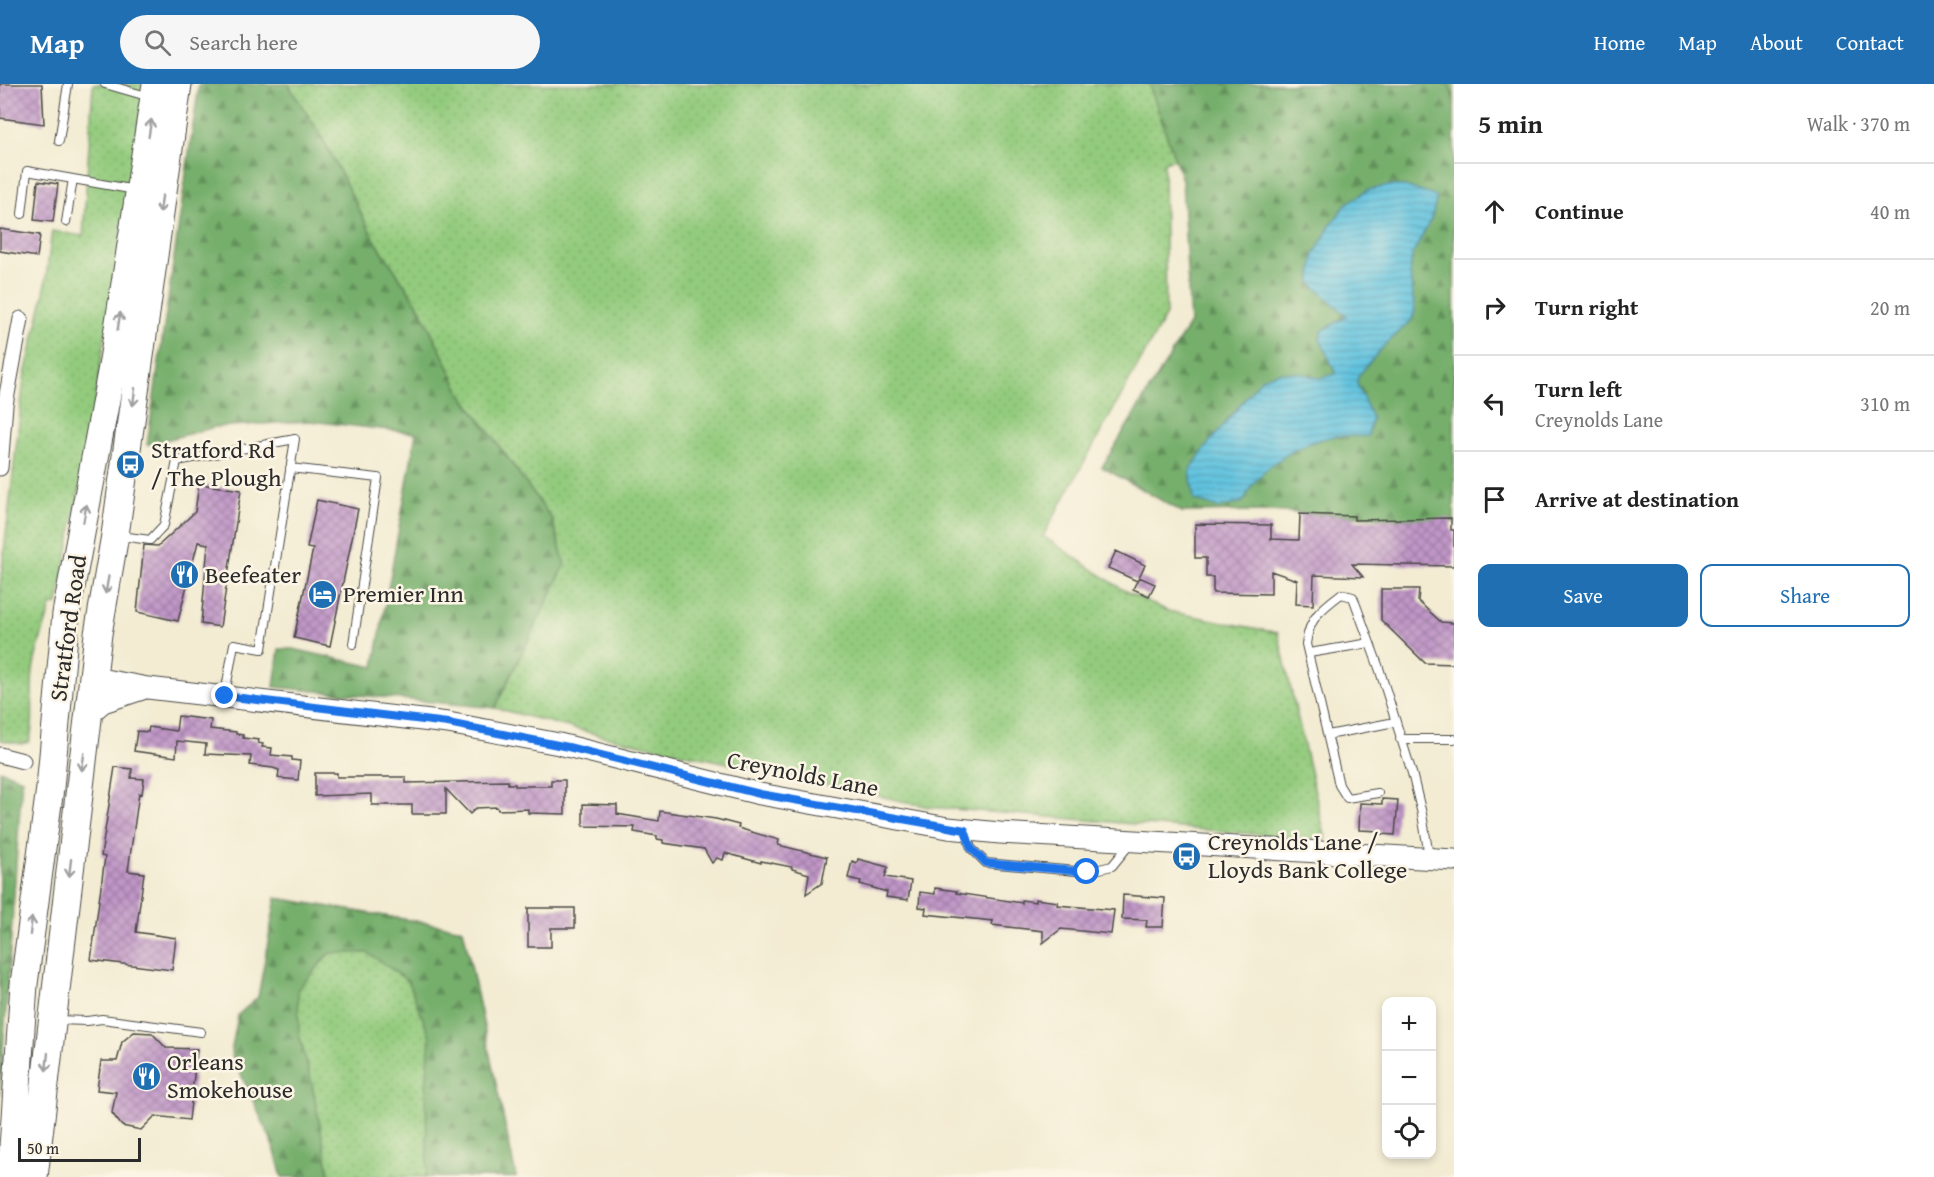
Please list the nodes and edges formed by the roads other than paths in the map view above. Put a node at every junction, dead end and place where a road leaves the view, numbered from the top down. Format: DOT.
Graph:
graph roads {
  1 [pos="68,84"];
  2 [pos="105,84"];
  3 [pos="178,84"];
  4 [pos="155,91"];
  5 [pos="59,141"];
  6 [pos="73,179"];
  7 [pos="140,191"];
  8 [pos="22,214"];
  9 [pos="66,222"];
  10 [pos="21,319"];
  11 [pos="3,405"];
  12 [pos="0,468"];
  13 [pos="290,468"];
  14 [pos="115,535"];
  15 [pos="1370,643"];
  16 [pos="352,644"];
  17 [pos="1309,653"];
  18 [pos="76,676"];
  19 [pos="148,688"];
  20 [pos="225,696"];
  21 [pos="90,713"];
  22 [pos="1395,722"];
  23 [pos="1328,735"];
  24 [pos="1454,739"];
  25 [pos="1400,740"];
  26 [pos="0,755"];
  27 [pos="23,761"];
  28 [pos="1378,793"];
  29 [pos="965,830"];
  30 [pos="1132,841"];
  31 [pos="1429,857"];
  32 [pos="1454,860"];
  33 [pos="51,1020"];
  34 [pos="201,1032"];
  35 [pos="11,1177"];
  36 [pos="34,1177"];
  1 -- 5 [label="lane"];
  2 -- 4 [label="lane"];
  3 -- 14 [label="highway, Stratford Road, one-way"];
  7 -- 4 [label="highway, Stratford Road, one-way"];
  6 -- 7 [label="lane"];
  6 -- 8 [label="lane"];
  6 -- 9 [label="lane"];
  18 -- 7 [label="highway, Stratford Road, one-way"];
  10 -- 11 [label="street"];
  11 -- 12 [label="street"];
  13 -- 14 [label="lane"];
  13 -- 16 [label="lane"];
  13 -- 20 [label="lane"];
  14 -- 18 [label="highway, Stratford Road, one-way"];
  15 -- 17 [label="lane"];
  15 -- 17 [label="lane"];
  15 -- 22 [label="lane"];
  17 -- 23 [label="lane"];
  18 -- 19 [label="street, Creynolds Lane"];
  18 -- 21 [label="highway, Stratford Road"];
  35 -- 18 [label="highway, one-way"];
  19 -- 20 [label="street, Creynolds Lane"];
  19 -- 21 [label="street, Creynolds Lane"];
  20 -- 29 [label="street, Creynolds Lane"];
  21 -- 33 [label="highway, Stratford Road, one-way"];
  22 -- 23 [label="lane"];
  22 -- 25 [label="lane"];
  23 -- 28 [label="lane"];
  24 -- 25 [label="lane"];
  25 -- 31 [label="lane"];
  26 -- 27 [label="street"];
  29 -- 30 [label="street, Creynolds Lane"];
  29 -- 30 [label="lane"];
  30 -- 31 [label="street, Creynolds Lane"];
  31 -- 32 [label="street, Creynolds Lane"];
  33 -- 34 [label="lane"];
  33 -- 36 [label="highway, Stratford Road, one-way"];
}
